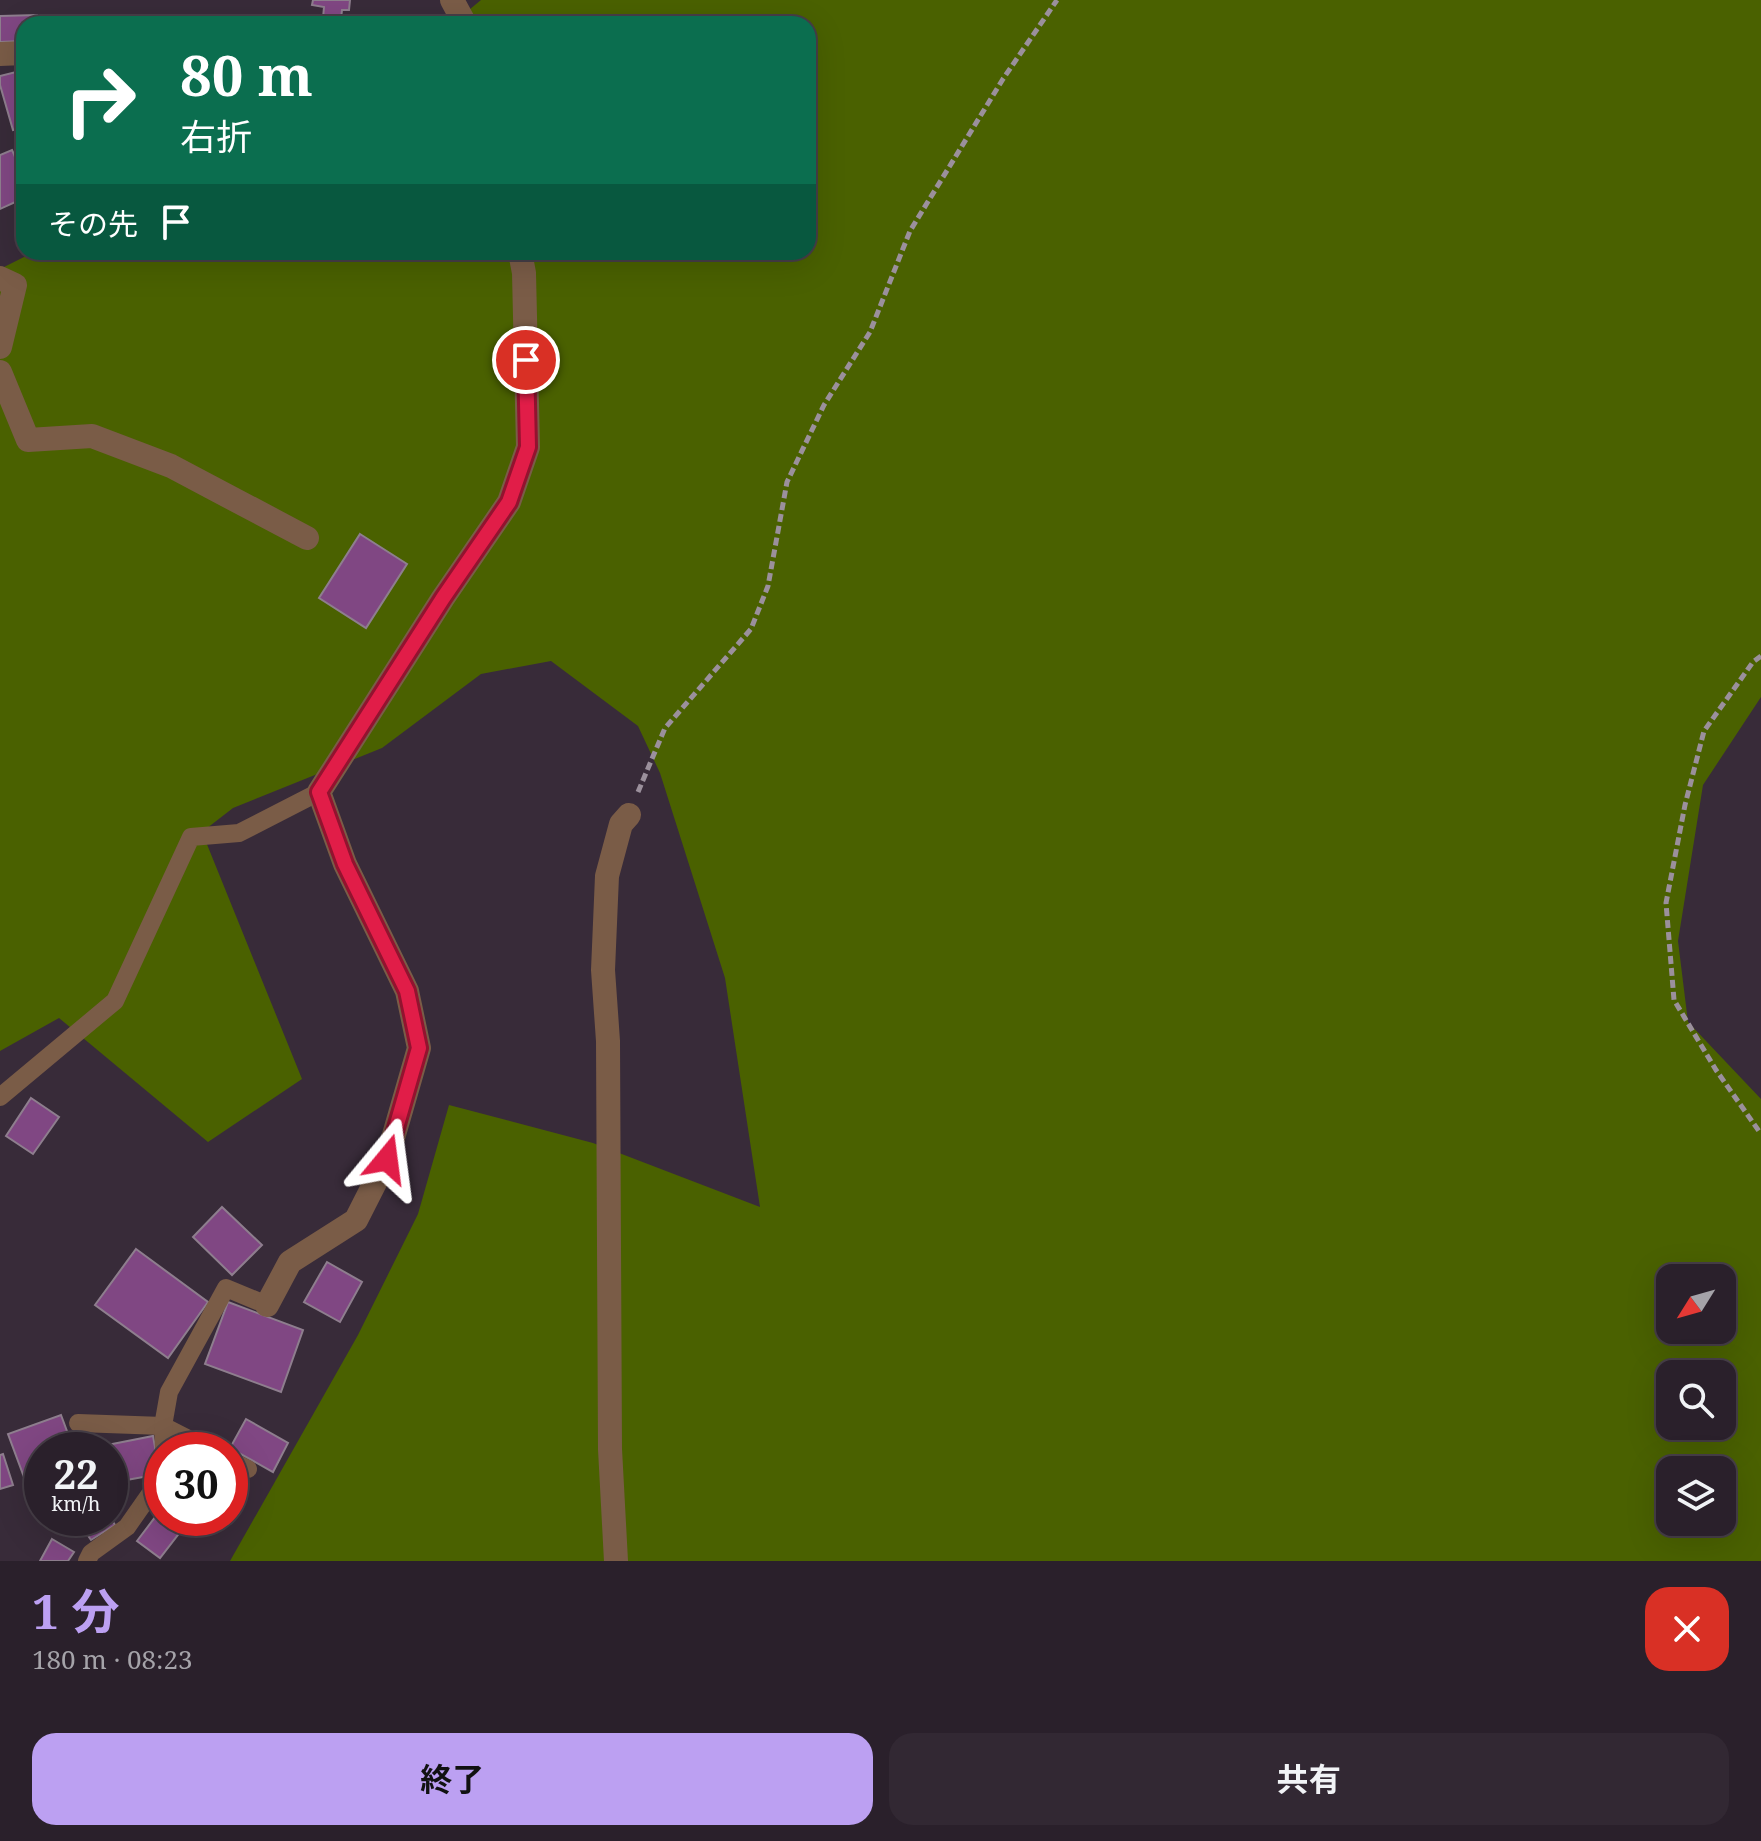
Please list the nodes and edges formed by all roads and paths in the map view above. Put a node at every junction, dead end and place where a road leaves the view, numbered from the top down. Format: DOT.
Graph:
graph roads {
  1 [pos="1057,0"];
  2 [pos="522,260"];
  3 [pos="0,278"];
  4 [pos="0,347"];
  5 [pos="0,372"];
  6 [pos="307,538"];
  7 [pos="1761,656"];
  8 [pos="319,792"];
  9 [pos="629,815"];
  10 [pos="0,1097"];
  11 [pos="1761,1134"];
  12 [pos="267,1305"];
  13 [pos="78,1423"];
  14 [pos="163,1426"];
  15 [pos="163,1432"];
  16 [pos="175,1432"];
  17 [pos="144,1503"];
  18 [pos="87,1561"];
  19 [pos="616,1561"];
  1 -- 9 [label="path"];
  2 -- 8 [label="street"];
  3 -- 4 [label="street"];
  5 -- 6 [label="street"];
  7 -- 11 [label="path"];
  8 -- 10 [label="lane"];
  8 -- 12 [label="street"];
  9 -- 19 [label="street"];
  12 -- 14 [label="lane"];
  13 -- 14 [label="lane"];
  14 -- 15 [label="lane"];
  14 -- 16 [label="lane"];
  17 -- 18 [label="lane"];
}
